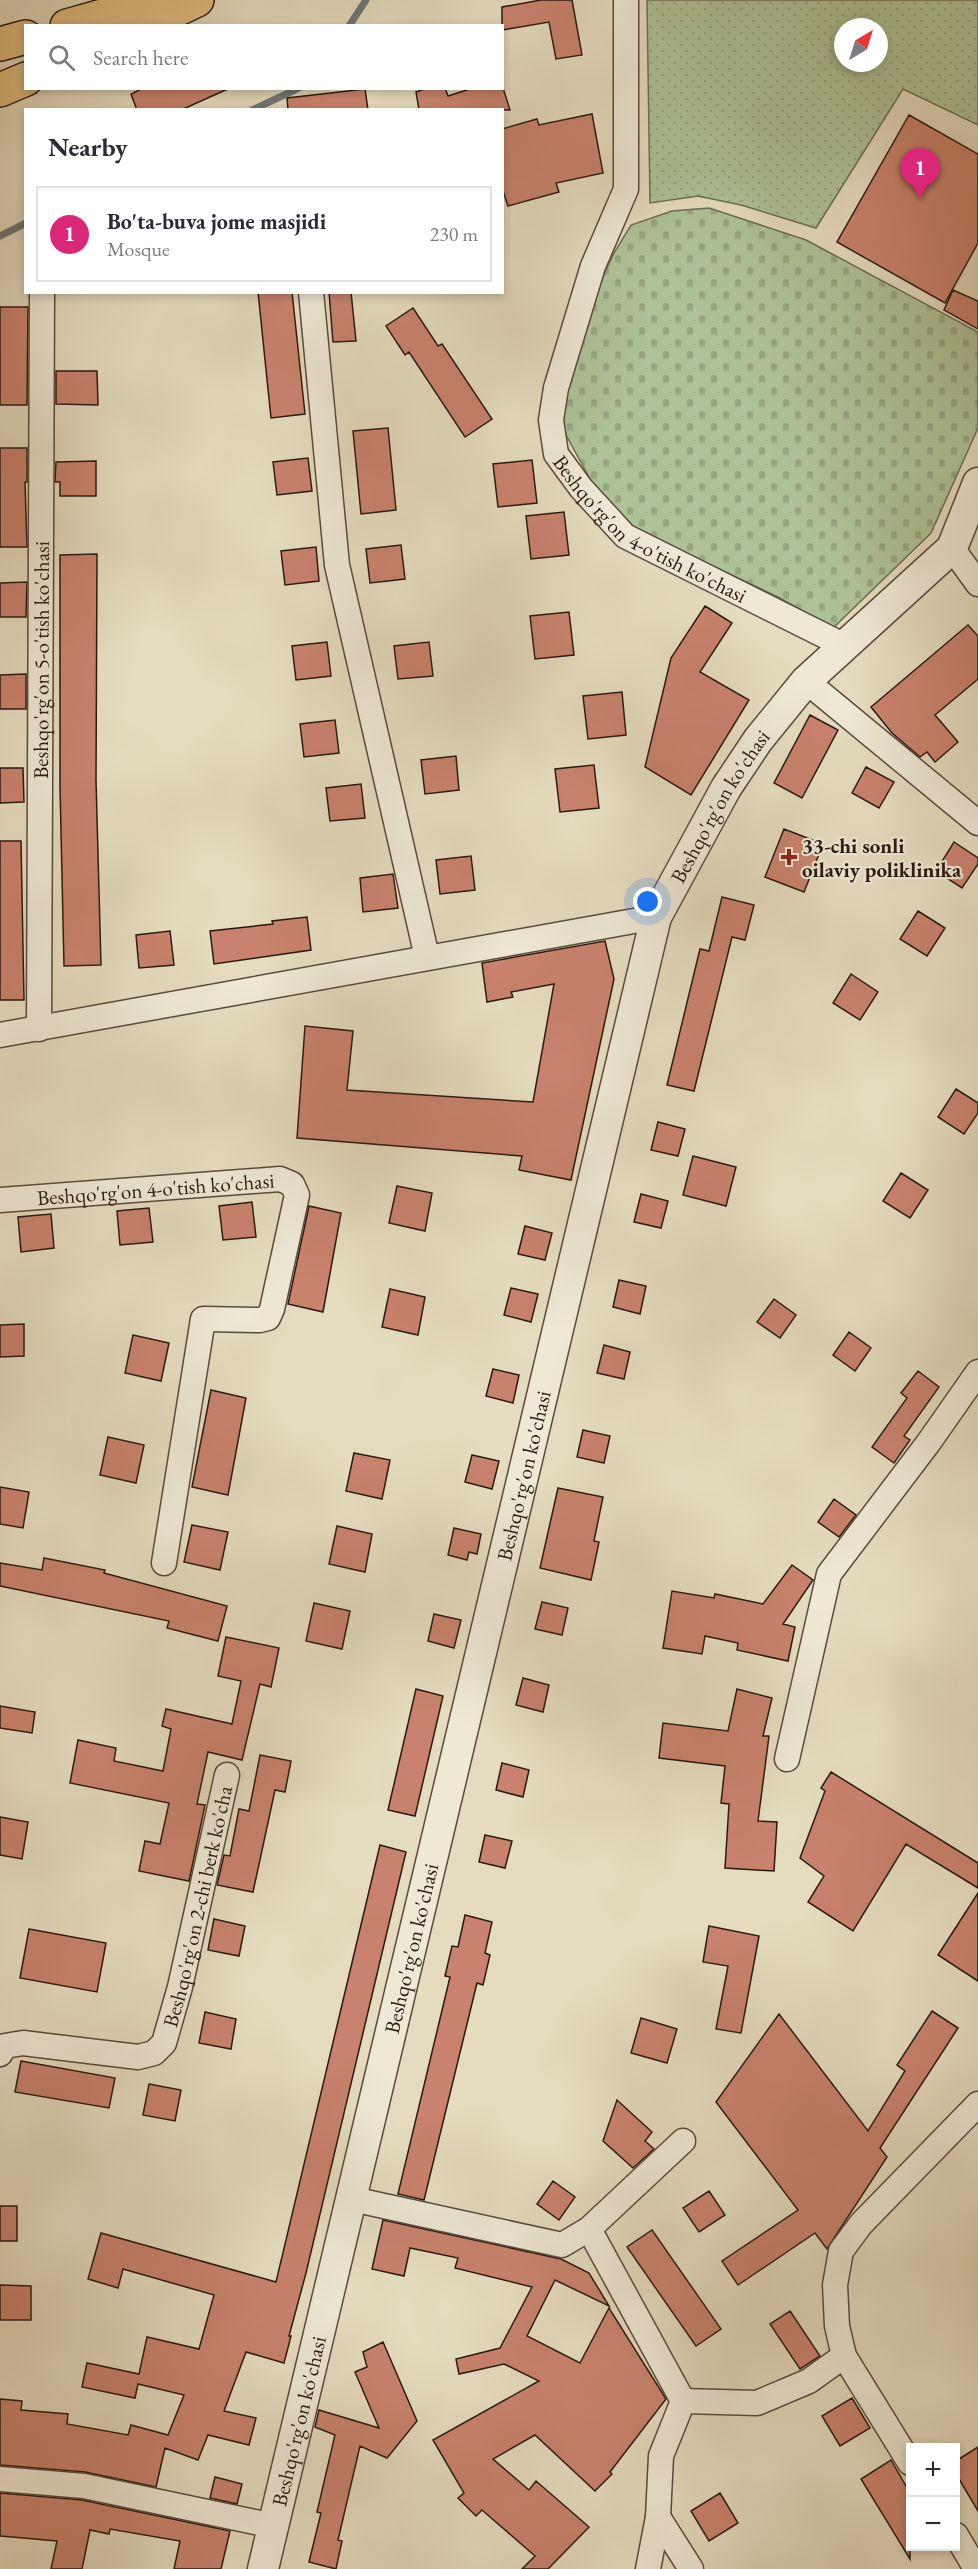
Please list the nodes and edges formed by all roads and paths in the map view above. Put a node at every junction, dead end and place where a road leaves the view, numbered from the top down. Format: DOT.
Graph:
graph roads {
  1 [pos="159,0"];
  2 [pos="197,0"];
  3 [pos="626,0"];
  4 [pos="73,24"];
  5 [pos="146,24"];
  6 [pos="24,38"];
  7 [pos="0,44"];
  8 [pos="24,80"];
  9 [pos="0,90"];
  10 [pos="42,294"];
  11 [pos="311,294"];
  12 [pos="978,483"];
  13 [pos="952,548"];
  14 [pos="978,584"];
  15 [pos="843,645"];
  16 [pos="806,681"];
  17 [pos="978,823"];
  18 [pos="656,917"];
  19 [pos="427,957"];
  20 [pos="39,1029"];
  21 [pos="0,1035"];
  22 [pos="0,1200"];
  23 [pos="978,1372"];
  24 [pos="164,1563"];
  25 [pos="787,1759"];
  26 [pos="227,1775"];
  27 [pos="0,2054"];
  28 [pos="978,2104"];
  29 [pos="683,2141"];
  30 [pos="351,2199"];
  31 [pos="589,2229"];
  32 [pos="844,2356"];
  33 [pos="683,2401"];
  34 [pos="906,2457"];
  35 [pos="0,2479"];
  36 [pos="658,2517"];
  37 [pos="274,2526"];
  38 [pos="960,2542"];
  39 [pos="263,2569"];
  40 [pos="648,2569"];
  41 [pos="691,2569"];
  42 [pos="976,2569"];
  1 -- 4 [label="highway"];
  2 -- 5 [label="highway"];
  3 -- 15 [label="street, Beshqo'rg'on 4-o'tish ko'chasi"];
  6 -- 7 [label="highway"];
  8 -- 9 [label="highway"];
  10 -- 20 [label="street, Beshqo'rg'on 5-o'tish ko'chasi"];
  11 -- 19 [label="street"];
  12 -- 13 [label="street, Beshqo'rg'on ko'chasi"];
  13 -- 14 [label="street"];
  13 -- 15 [label="street, Beshqo'rg'on ko'chasi"];
  15 -- 16 [label="street, Beshqo'rg'on ko'chasi"];
  16 -- 17 [label="street"];
  16 -- 18 [label="street, Beshqo'rg'on ko'chasi"];
  18 -- 19 [label="street"];
  18 -- 30 [label="street, Beshqo'rg'on ko'chasi"];
  19 -- 20 [label="street"];
  20 -- 21 [label="street"];
  22 -- 24 [label="street, Beshqo'rg'on 4-o'tish ko'chasi"];
  23 -- 25 [label="street"];
  26 -- 27 [label="street, Beshqo'rg'on 2-chi berk ko'cha"];
  28 -- 32 [label="street"];
  29 -- 31 [label="street"];
  30 -- 31 [label="street"];
  30 -- 37 [label="street, Beshqo'rg'on ko'chasi"];
  31 -- 33 [label="street"];
  32 -- 33 [label="street"];
  32 -- 34 [label="street"];
  33 -- 36 [label="street"];
  35 -- 37 [label="street"];
  36 -- 40 [label="street"];
  36 -- 41 [label="street"];
  37 -- 39 [label="street, Beshqo'rg'on ko'chasi"];
  38 -- 42 [label="street"];
}
